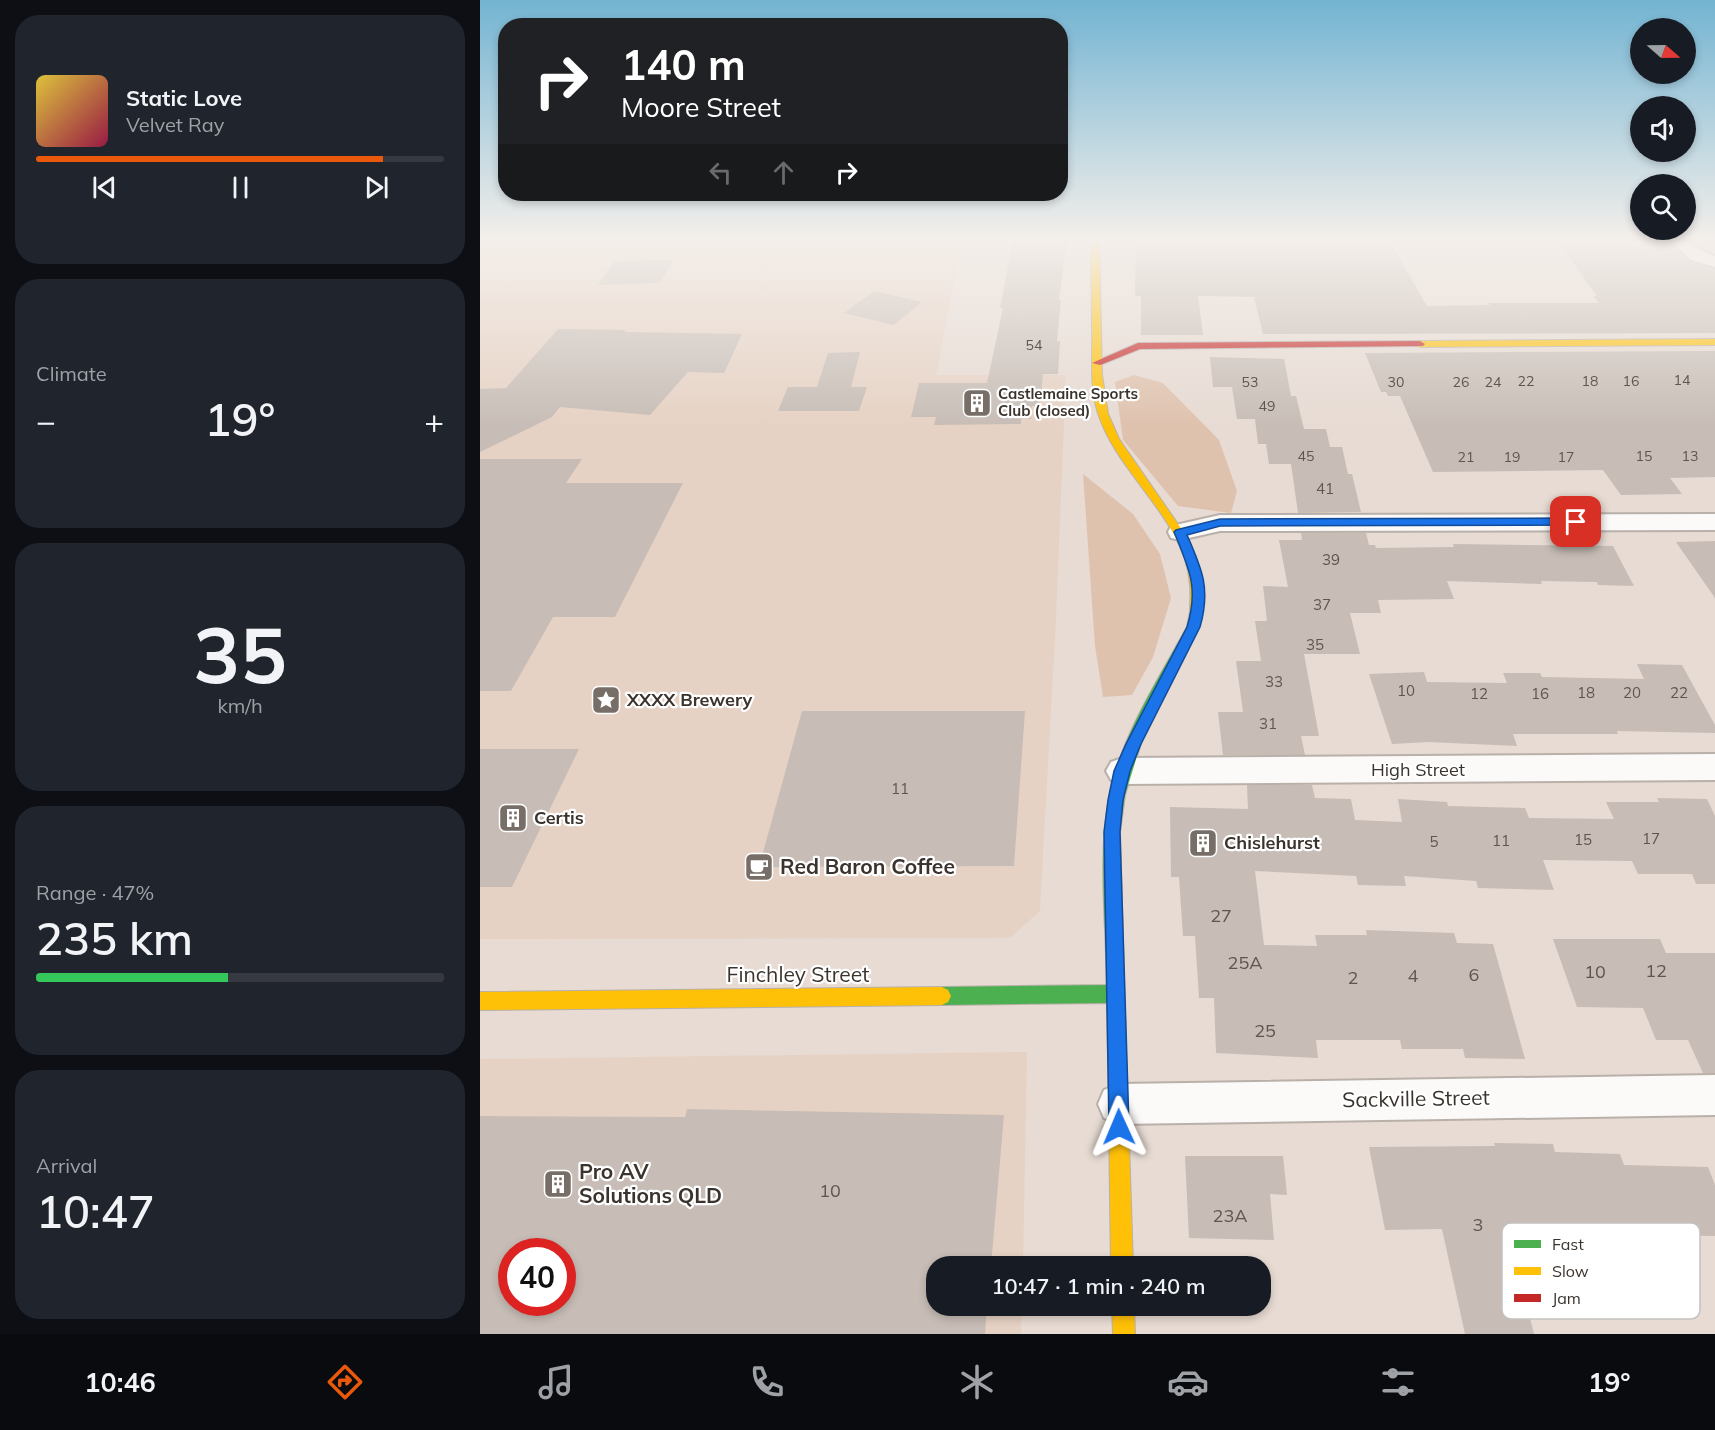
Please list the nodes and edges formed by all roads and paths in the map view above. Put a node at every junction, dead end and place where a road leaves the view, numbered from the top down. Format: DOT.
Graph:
graph roads {
  1 [pos="1097,302"];
  2 [pos="1715,342"];
  3 [pos="1098,363"];
  4 [pos="1715,522"];
  5 [pos="1180,532"];
  6 [pos="1715,767"];
  7 [pos="1122,771"];
  8 [pos="1116,994"];
  9 [pos="480,1001"];
  10 [pos="1715,1095"];
  11 [pos="1118,1104"];
  12 [pos="1122,1256"];
  13 [pos="1123,1316"];
  14 [pos="1124,1334"];
  1 -- 3 [label="street"];
  2 -- 3 [label="street"];
  3 -- 5 [label="street"];
  4 -- 5 [label="street"];
  5 -- 7 [label="street"];
  6 -- 7 [label="street, High Street"];
  7 -- 8 [label="street"];
  8 -- 9 [label="street, Finchley Street"];
  8 -- 11 [label="street"];
  10 -- 11 [label="street, Sackville Street"];
  11 -- 12 [label="street"];
  13 -- 14 [label="street"];
}
